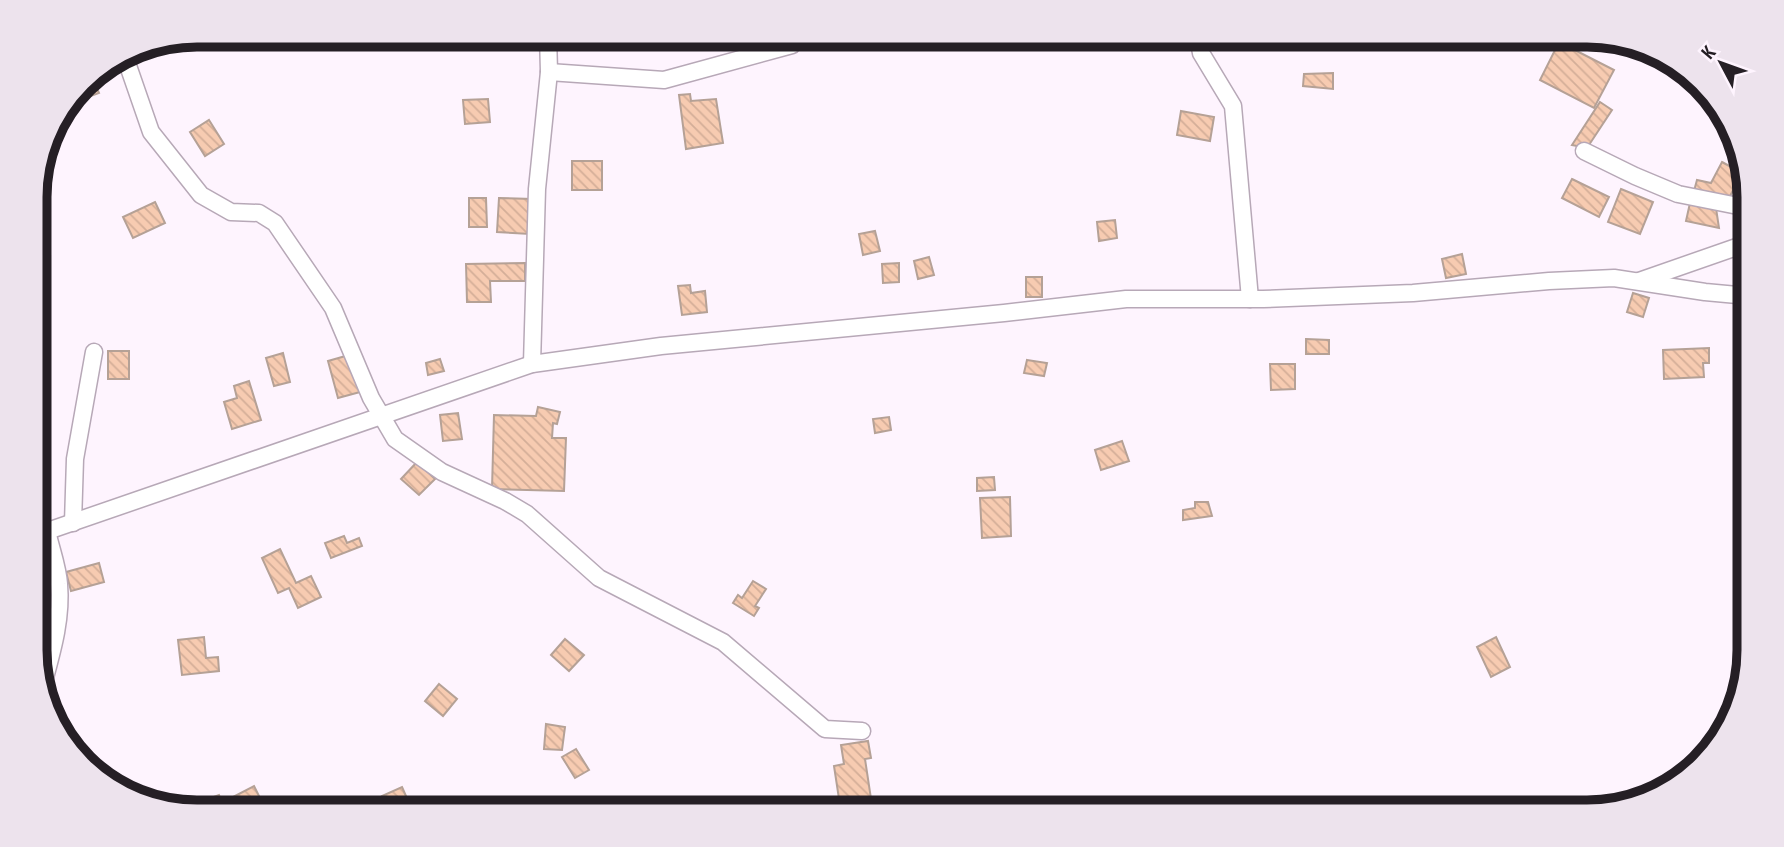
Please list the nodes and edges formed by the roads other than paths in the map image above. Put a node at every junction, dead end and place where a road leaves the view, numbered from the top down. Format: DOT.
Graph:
graph roads {
  1 [pos="1200,47"];
  2 [pos="548,48"];
  3 [pos="786,48"];
  4 [pos="128,65"];
  5 [pos="549,72"];
  6 [pos="1584,151"];
  7 [pos="1737,206"];
  8 [pos="1737,247"];
  9 [pos="1637,282"];
  10 [pos="1737,295"];
  11 [pos="1250,299"];
  12 [pos="94,352"];
  13 [pos="532,365"];
  14 [pos="381,416"];
  15 [pos="73,523"];
  16 [pos="47,531"];
  17 [pos="47,548"];
  18 [pos="49,665"];
  19 [pos="862,731"];
  1 -- 11 [label="street"];
  2 -- 5 [label="street"];
  3 -- 5 [label="street"];
  4 -- 14 [label="street"];
  5 -- 13 [label="street"];
  6 -- 7 [label="street"];
  8 -- 9 [label="street"];
  9 -- 10 [label="street"];
  9 -- 11 [label="street"];
  11 -- 13 [label="street"];
  12 -- 15 [label="street"];
  13 -- 14 [label="street"];
  14 -- 15 [label="street"];
  14 -- 19 [label="street"];
  15 -- 16 [label="street"];
  17 -- 18 [label="street"];
}
